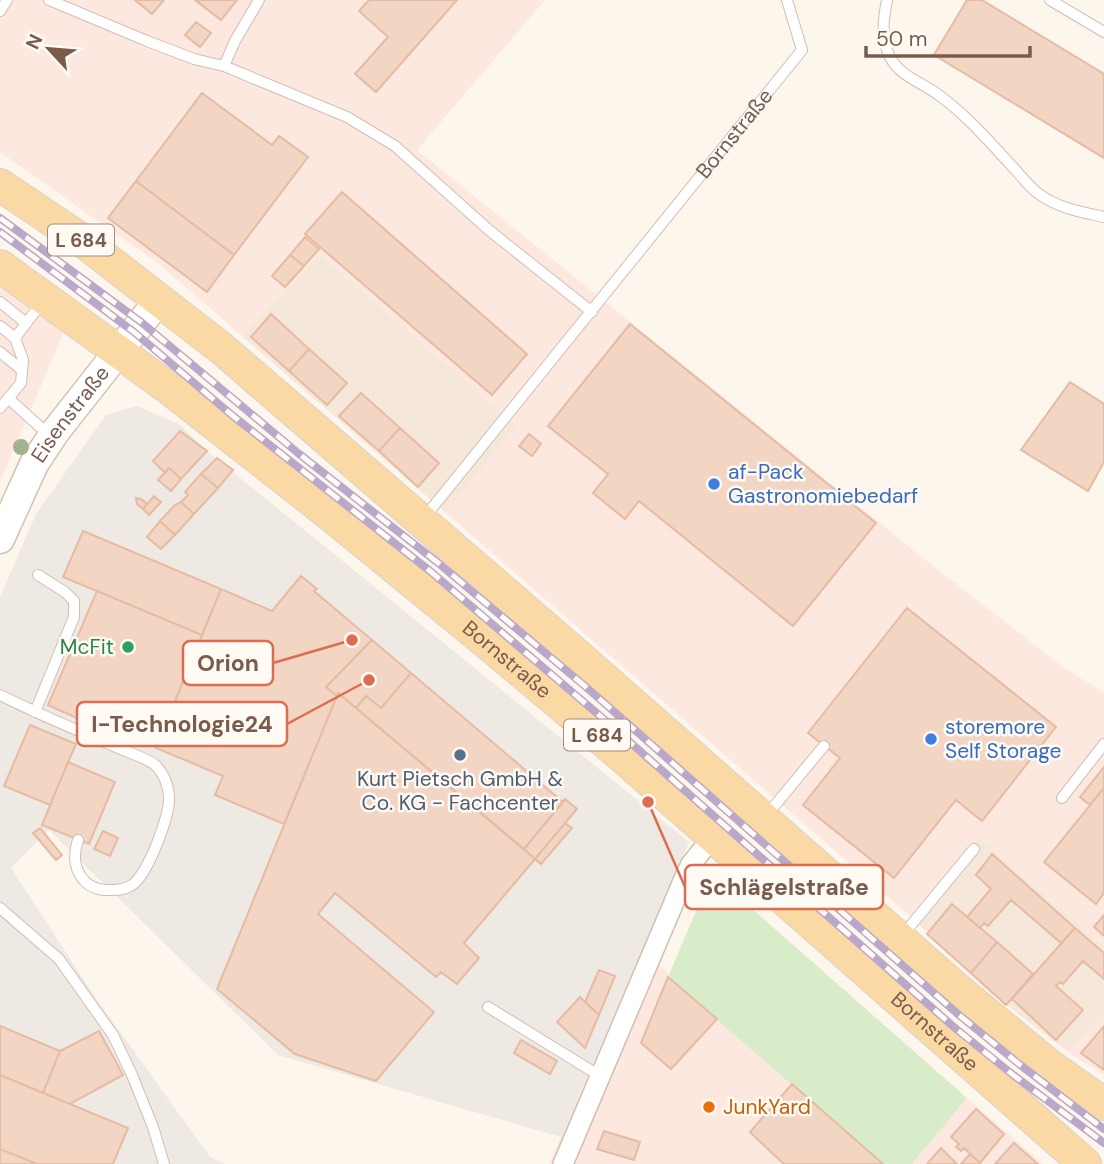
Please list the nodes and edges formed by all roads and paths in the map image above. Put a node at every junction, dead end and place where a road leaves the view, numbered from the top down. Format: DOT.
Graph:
graph roads {
  1 [pos="7,0"];
  2 [pos="49,0"];
  3 [pos="260,0"];
  4 [pos="787,0"];
  5 [pos="887,0"];
  6 [pos="1050,0"];
  7 [pos="0,11"];
  8 [pos="1104,32"];
  9 [pos="224,65"];
  10 [pos="0,185"];
  11 [pos="1104,218"];
  12 [pos="0,266"];
  13 [pos="46,298"];
  14 [pos="159,300"];
  15 [pos="0,302"];
  16 [pos="592,312"];
  17 [pos="26,323"];
  18 [pos="0,326"];
  19 [pos="15,338"];
  20 [pos="118,351"];
  21 [pos="0,352"];
  22 [pos="22,370"];
  23 [pos="8,398"];
  24 [pos="0,408"];
  25 [pos="51,437"];
  26 [pos="421,522"];
  27 [pos="0,539"];
  28 [pos="38,575"];
  29 [pos="0,695"];
  30 [pos="35,712"];
  31 [pos="1104,744"];
  32 [pos="824,746"];
  33 [pos="1062,798"];
  34 [pos="764,819"];
  35 [pos="713,836"];
  36 [pos="78,840"];
  37 [pos="974,849"];
  38 [pos="0,908"];
  39 [pos="900,940"];
  40 [pos="488,1007"];
  41 [pos="600,1076"];
  42 [pos="1104,1104"];
  43 [pos="164,1164"];
  44 [pos="563,1164"];
  45 [pos="1085,1164"];
  1 -- 7 [label="lane"];
  2 -- 9 [label="lane"];
  3 -- 9 [label="lane"];
  4 -- 16 [label="lane, Bornstraße"];
  5 -- 11 [label="lane"];
  6 -- 8 [label="lane"];
  9 -- 16 [label="lane"];
  10 -- 14 [label="main road, L 684"];
  12 -- 13 [label="main road, Bornstraße / L 684"];
  13 -- 17 [label="lane"];
  13 -- 20 [label="main road, Bornstraße / L 684"];
  14 -- 20 [label="street, Eisenstraße"];
  14 -- 26 [label="main road, L 684"];
  15 -- 17 [label="lane"];
  16 -- 26 [label="lane, Bornstraße"];
  17 -- 19 [label="lane"];
  18 -- 19 [label="lane"];
  19 -- 22 [label="lane"];
  20 -- 25 [label="street, Eisenstraße"];
  20 -- 35 [label="main road, Bornstraße / L 684"];
  21 -- 22 [label="lane"];
  22 -- 23 [label="lane"];
  23 -- 24 [label="lane"];
  23 -- 25 [label="lane"];
  25 -- 27 [label="street, Eisenstraße"];
  26 -- 34 [label="main road, L 684"];
  28 -- 30 [label="lane"];
  29 -- 30 [label="lane"];
  30 -- 36 [label="lane"];
  31 -- 33 [label="lane"];
  32 -- 34 [label="lane"];
  34 -- 39 [label="main road, L 684"];
  35 -- 41 [label="street"];
  35 -- 45 [label="main road, Bornstraße / L 684"];
  37 -- 39 [label="lane"];
  38 -- 43 [label="lane"];
  39 -- 42 [label="main road, L 684"];
  40 -- 41 [label="lane"];
  41 -- 44 [label="street"];
}
